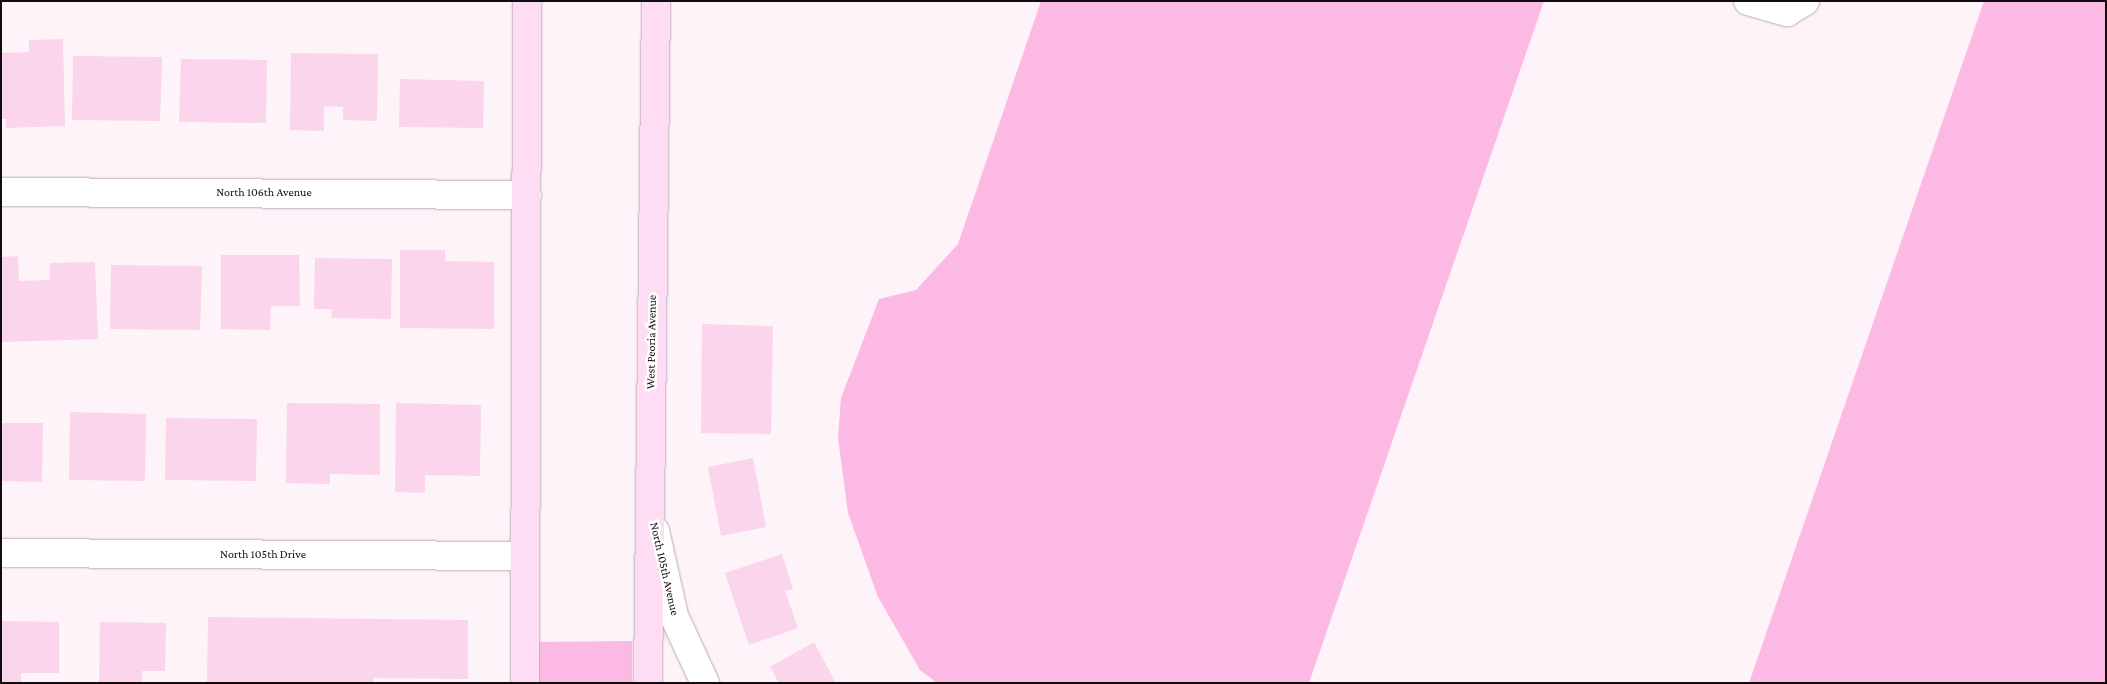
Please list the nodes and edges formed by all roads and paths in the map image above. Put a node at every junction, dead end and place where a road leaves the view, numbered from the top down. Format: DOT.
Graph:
graph roads {
  1 [pos="527,1"];
  2 [pos="656,1"];
  3 [pos="1748,1"];
  4 [pos="1805,1"];
  5 [pos="1,192"];
  6 [pos="527,195"];
  7 [pos="650,510"];
  8 [pos="1,553"];
  9 [pos="525,556"];
  10 [pos="525,683"];
  11 [pos="648,683"];
  12 [pos="705,683"];
  1 -- 6 [label="street"];
  2 -- 7 [label="street, West Peoria Avenue"];
  3 -- 4 [label="street"];
  5 -- 6 [label="street, North 106th Avenue"];
  6 -- 9 [label="street"];
  7 -- 11 [label="street, West Peoria Avenue"];
  7 -- 12 [label="street, North 105th Avenue"];
  8 -- 9 [label="street, North 105th Drive"];
  9 -- 10 [label="street"];
}
